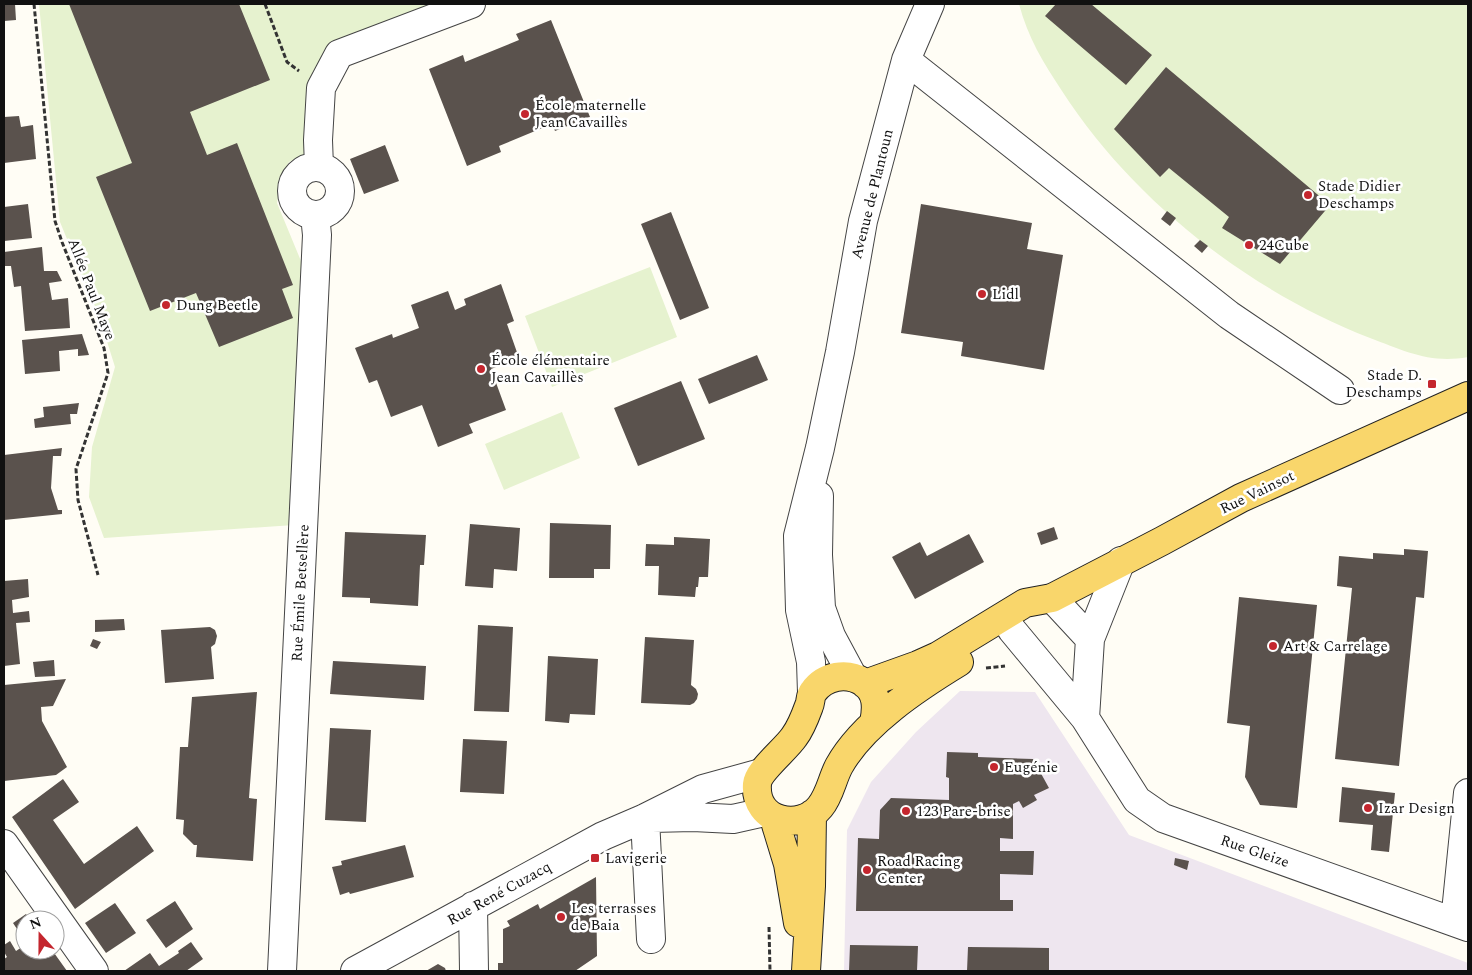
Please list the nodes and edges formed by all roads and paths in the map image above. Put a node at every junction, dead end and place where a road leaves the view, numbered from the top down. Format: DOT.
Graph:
graph roads {
  1 [pos="34,4"];
  2 [pos="265,4"];
  3 [pos="471,4"];
  4 [pos="930,4"];
  5 [pos="906,60"];
  6 [pos="321,88"];
  7 [pos="1340,390"];
  8 [pos="1468,396"];
  9 [pos="820,448"];
  10 [pos="1121,562"];
  11 [pos="98,575"];
  12 [pos="1052,598"];
  13 [pos="1012,630"];
  14 [pos="1090,639"];
  15 [pos="859,680"];
  16 [pos="812,692"];
  17 [pos="1085,718"];
  18 [pos="874,723"];
  19 [pos="761,773"];
  20 [pos="1468,793"];
  21 [pos="812,814"];
  22 [pos="770,815"];
  23 [pos="645,818"];
  24 [pos="4,844"];
  25 [pos="472,906"];
  26 [pos="1462,924"];
  27 [pos="651,939"];
  28 [pos="806,966"];
  29 [pos="93,971"];
  30 [pos="282,971"];
  31 [pos="355,971"];
  32 [pos="474,971"];
  1 -- 11 [label="path, Allée Paul Maye"];
  2 -- 6 [label="path"];
  3 -- 6 [label="street"];
  4 -- 5 [label="street, Avenue de Plantoun"];
  5 -- 7 [label="street"];
  5 -- 9 [label="street, Avenue de Plantoun"];
  6 -- 30 [label="street, Rue Émile Betsellère"];
  8 -- 10 [label="main road, Rue Vainsot"];
  9 -- 15 [label="street, Avenue de Plantoun"];
  9 -- 16 [label="street, Avenue de Plantoun"];
  10 -- 12 [label="main road, Rue Vainsot"];
  10 -- 14 [label="street"];
  12 -- 13 [label="main road, Rue Vainsot"];
  12 -- 14 [label="street"];
  12 -- 15 [label="main road, Rue Vainsot"];
  13 -- 17 [label="street, Rue Gleize"];
  13 -- 18 [label="main road, Rue Vainsot"];
  14 -- 17 [label="street"];
  15 -- 16 [label="main road, Rue Vainsot"];
  15 -- 18 [label="main road"];
  16 -- 19 [label="main road"];
  17 -- 26 [label="street, Rue Gleize"];
  18 -- 21 [label="main road, Rue Vainsot"];
  19 -- 22 [label="main road"];
  19 -- 23 [label="street, Rue René Cuzacq"];
  20 -- 26 [label="street"];
  21 -- 22 [label="main road"];
  21 -- 28 [label="main road"];
  22 -- 23 [label="street, Rue René Cuzacq"];
  22 -- 28 [label="main road"];
  23 -- 25 [label="street, Rue René Cuzacq"];
  23 -- 27 [label="street"];
  24 -- 29 [label="street"];
  25 -- 31 [label="street, Rue René Cuzacq"];
  25 -- 32 [label="street"];
}
